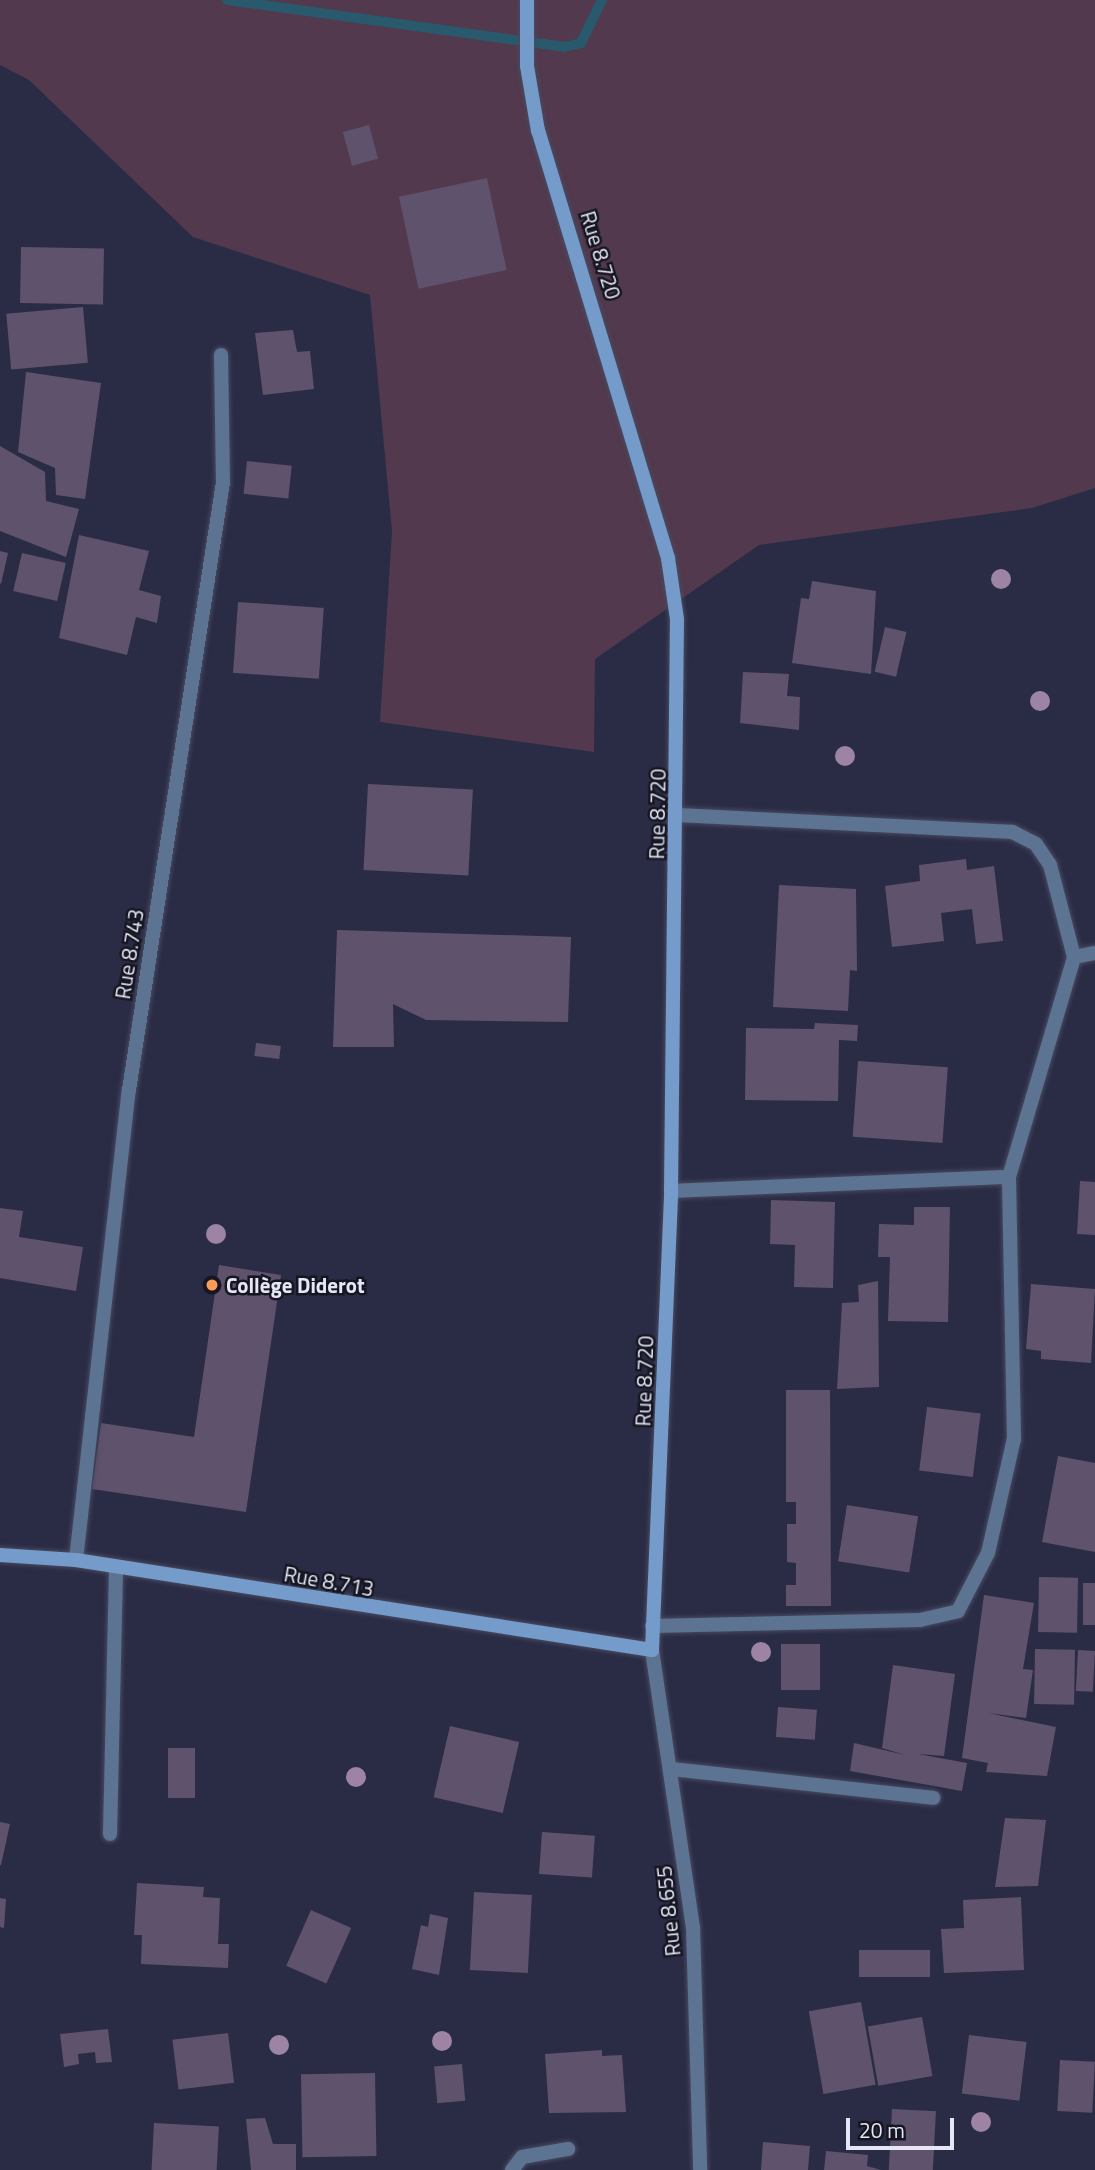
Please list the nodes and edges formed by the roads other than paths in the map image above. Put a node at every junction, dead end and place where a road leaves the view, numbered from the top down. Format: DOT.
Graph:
graph roads {
  1 [pos="527,0"];
  2 [pos="221,355"];
  3 [pos="679,815"];
  4 [pos="1095,953"];
  5 [pos="1074,957"];
  6 [pos="1009,1177"];
  7 [pos="671,1191"];
  8 [pos="0,1555"];
  9 [pos="76,1560"];
  10 [pos="116,1567"];
  11 [pos="652,1626"];
  12 [pos="652,1650"];
  13 [pos="672,1769"];
  14 [pos="933,1798"];
  15 [pos="110,1834"];
  16 [pos="568,2149"];
  17 [pos="512,2170"];
  18 [pos="700,2170"];
  1 -- 3 [label="main road, Rue 8.720"];
  2 -- 9 [label="street, Rue 8.743"];
  3 -- 5 [label="street"];
  3 -- 7 [label="main road, Rue 8.720"];
  4 -- 5 [label="street"];
  5 -- 6 [label="street"];
  6 -- 7 [label="street"];
  6 -- 11 [label="street"];
  7 -- 11 [label="main road, Rue 8.720"];
  8 -- 9 [label="main road, Rue 8.713"];
  9 -- 10 [label="main road, Rue 8.713"];
  10 -- 12 [label="main road, Rue 8.713"];
  10 -- 15 [label="street"];
  11 -- 12 [label="main road, Rue 8.720"];
  12 -- 13 [label="street, Rue 8.655"];
  13 -- 14 [label="street"];
  13 -- 18 [label="street, Rue 8.655"];
  16 -- 17 [label="street"];
}
